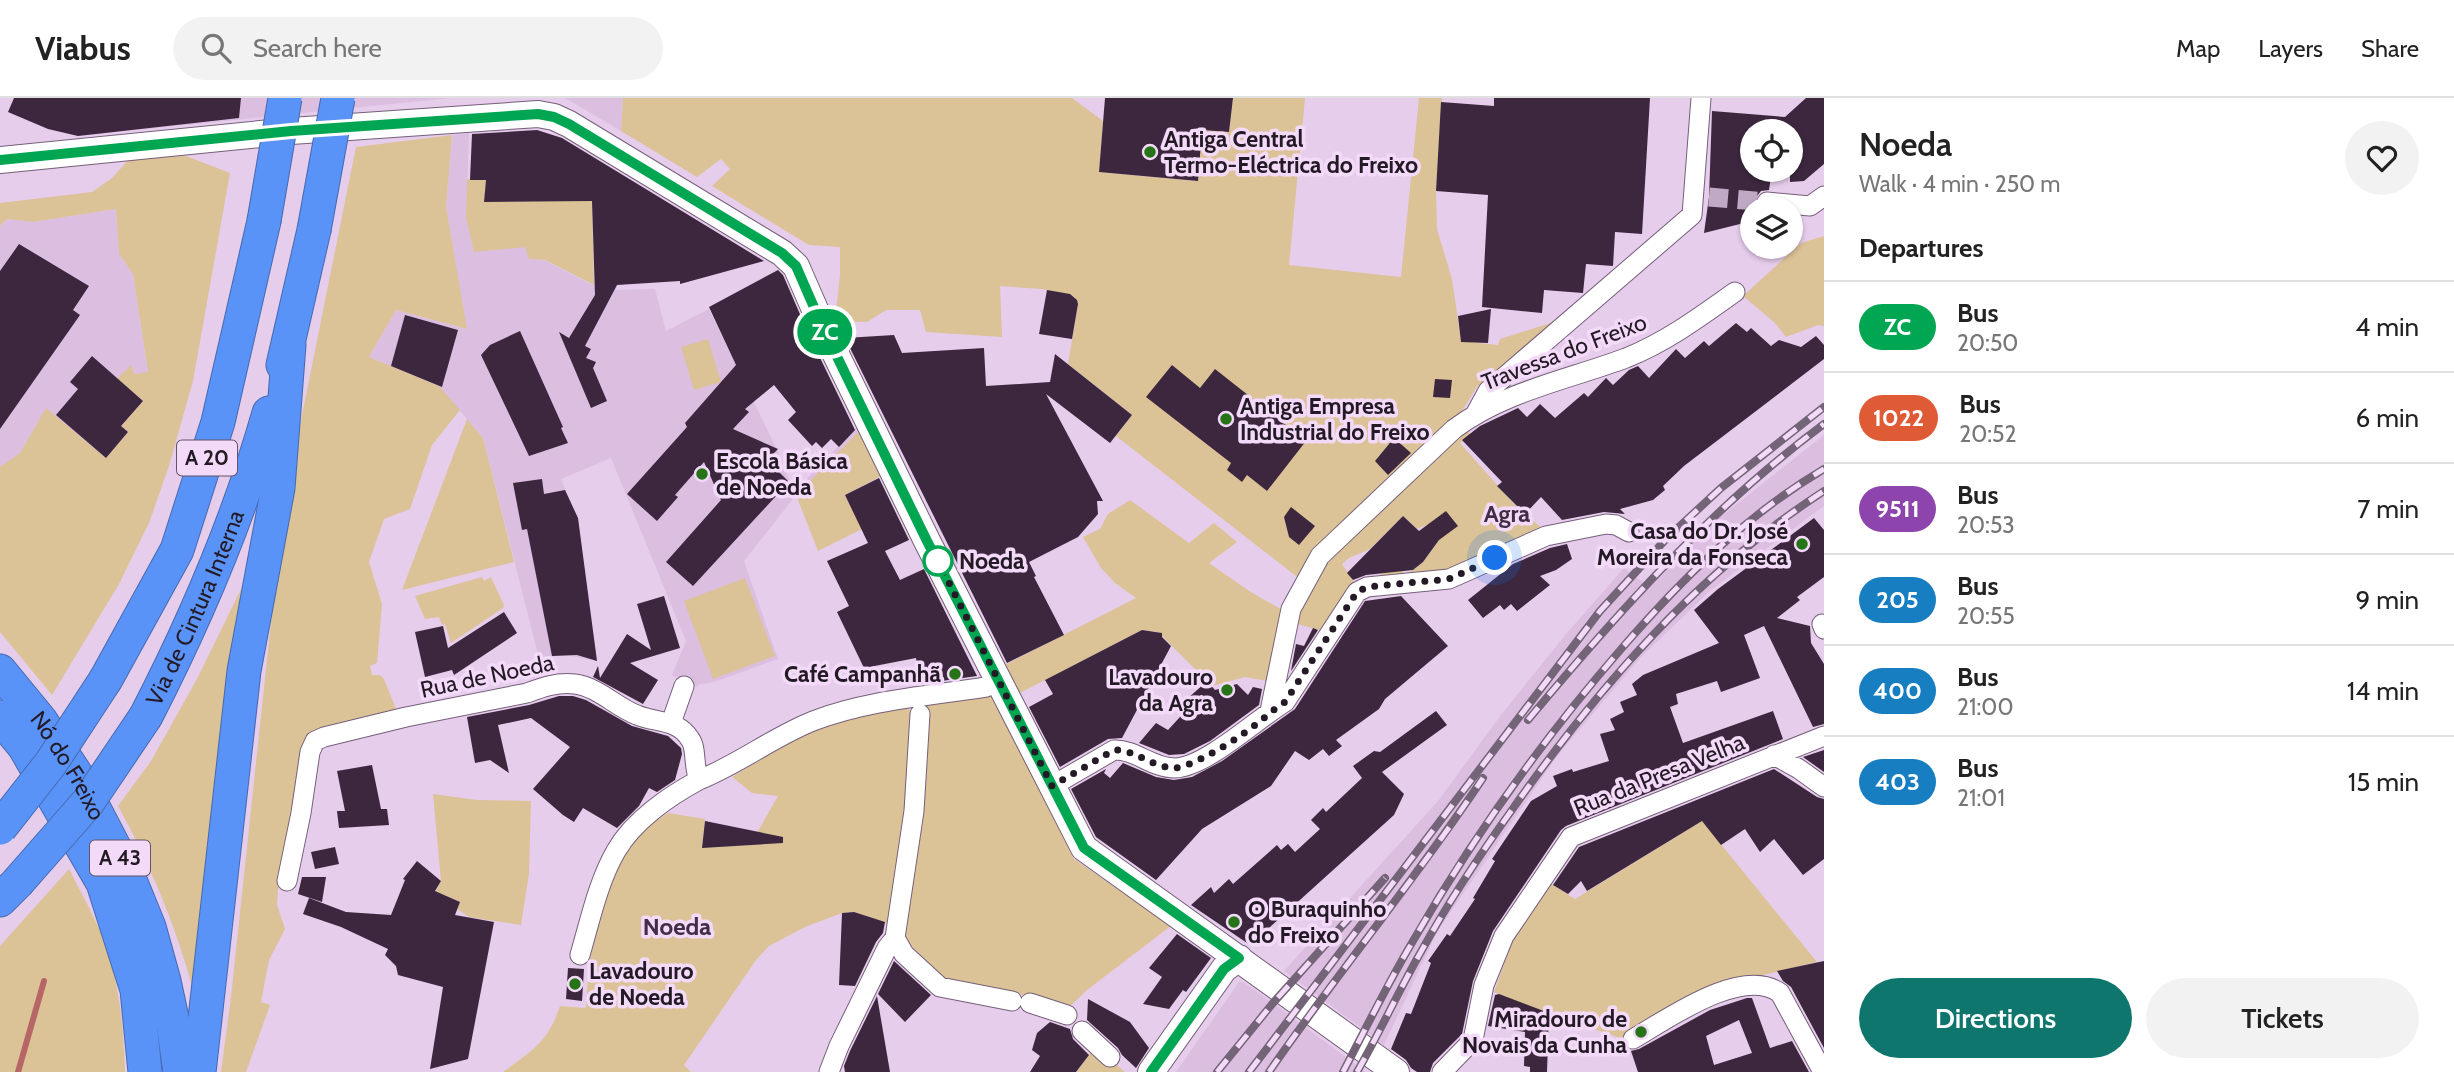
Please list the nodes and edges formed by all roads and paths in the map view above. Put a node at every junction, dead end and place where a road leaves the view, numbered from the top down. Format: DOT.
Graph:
graph roads {
  1 [pos="285,98"];
  2 [pos="338,98"];
  3 [pos="1701,98"];
  4 [pos="0,160"];
  5 [pos="1824,196"];
  6 [pos="1803,205"];
  7 [pos="1735,292"];
  8 [pos="289,345"];
  9 [pos="1476,413"];
  10 [pos="1629,532"];
  11 [pos="0,671"];
  12 [pos="1000,681"];
  13 [pos="684,686"];
  14 [pos="920,706"];
  15 [pos="1270,710"];
  16 [pos="0,717"];
  17 [pos="671,723"];
  18 [pos="1824,736"];
  19 [pos="1774,755"];
  20 [pos="699,780"];
  21 [pos="1052,786"];
  22 [pos="1824,787"];
  23 [pos="0,828"];
  24 [pos="287,881"];
  25 [pos="8,892"];
  26 [pos="895,938"];
  27 [pos="580,955"];
  28 [pos="1239,958"];
  29 [pos="1067,1015"];
  30 [pos="1082,1031"];
  31 [pos="1633,1039"];
  32 [pos="1110,1057"];
  33 [pos="145,1072"];
  34 [pos="180,1072"];
  35 [pos="199,1072"];
  36 [pos="829,1072"];
  37 [pos="1152,1072"];
  38 [pos="1396,1072"];
  39 [pos="1442,1072"];
  40 [pos="1824,1072"];
  1 -- 23 [label="highway, Via de Cintura Interna / A 20, bridge"];
  2 -- 8 [label="highway, Via de Cintura Interna / A 20, bridge"];
  3 -- 9 [label="street"];
  4 -- 12 [label="main road"];
  5 -- 6 [label="street"];
  7 -- 9 [label="street, Travessa do Freixo"];
  8 -- 25 [label="highway, Via de Cintura Interna / A 20, bridge"];
  8 -- 35 [label="highway"];
  9 -- 15 [label="street, Travessa do Freixo"];
  10 -- 15 [label="street"];
  11 -- 34 [label="highway, Nó do Freixo / A 43"];
  12 -- 14 [label="street"];
  12 -- 21 [label="main road"];
  13 -- 17 [label="street"];
  14 -- 20 [label="street"];
  14 -- 26 [label="street"];
  15 -- 21 [label="street"];
  16 -- 33 [label="highway, A 43"];
  17 -- 20 [label="street"];
  17 -- 24 [label="street, Rua de Noeda"];
  18 -- 19 [label="street, Rua da Presa Velha"];
  19 -- 22 [label="street"];
  19 -- 39 [label="street, Rua da Presa Velha"];
  20 -- 27 [label="street"];
  21 -- 28 [label="main road"];
  26 -- 29 [label="street"];
  26 -- 36 [label="street"];
  28 -- 37 [label="main road"];
  28 -- 38 [label="main road"];
  30 -- 32 [label="street"];
  31 -- 40 [label="street"];
}
